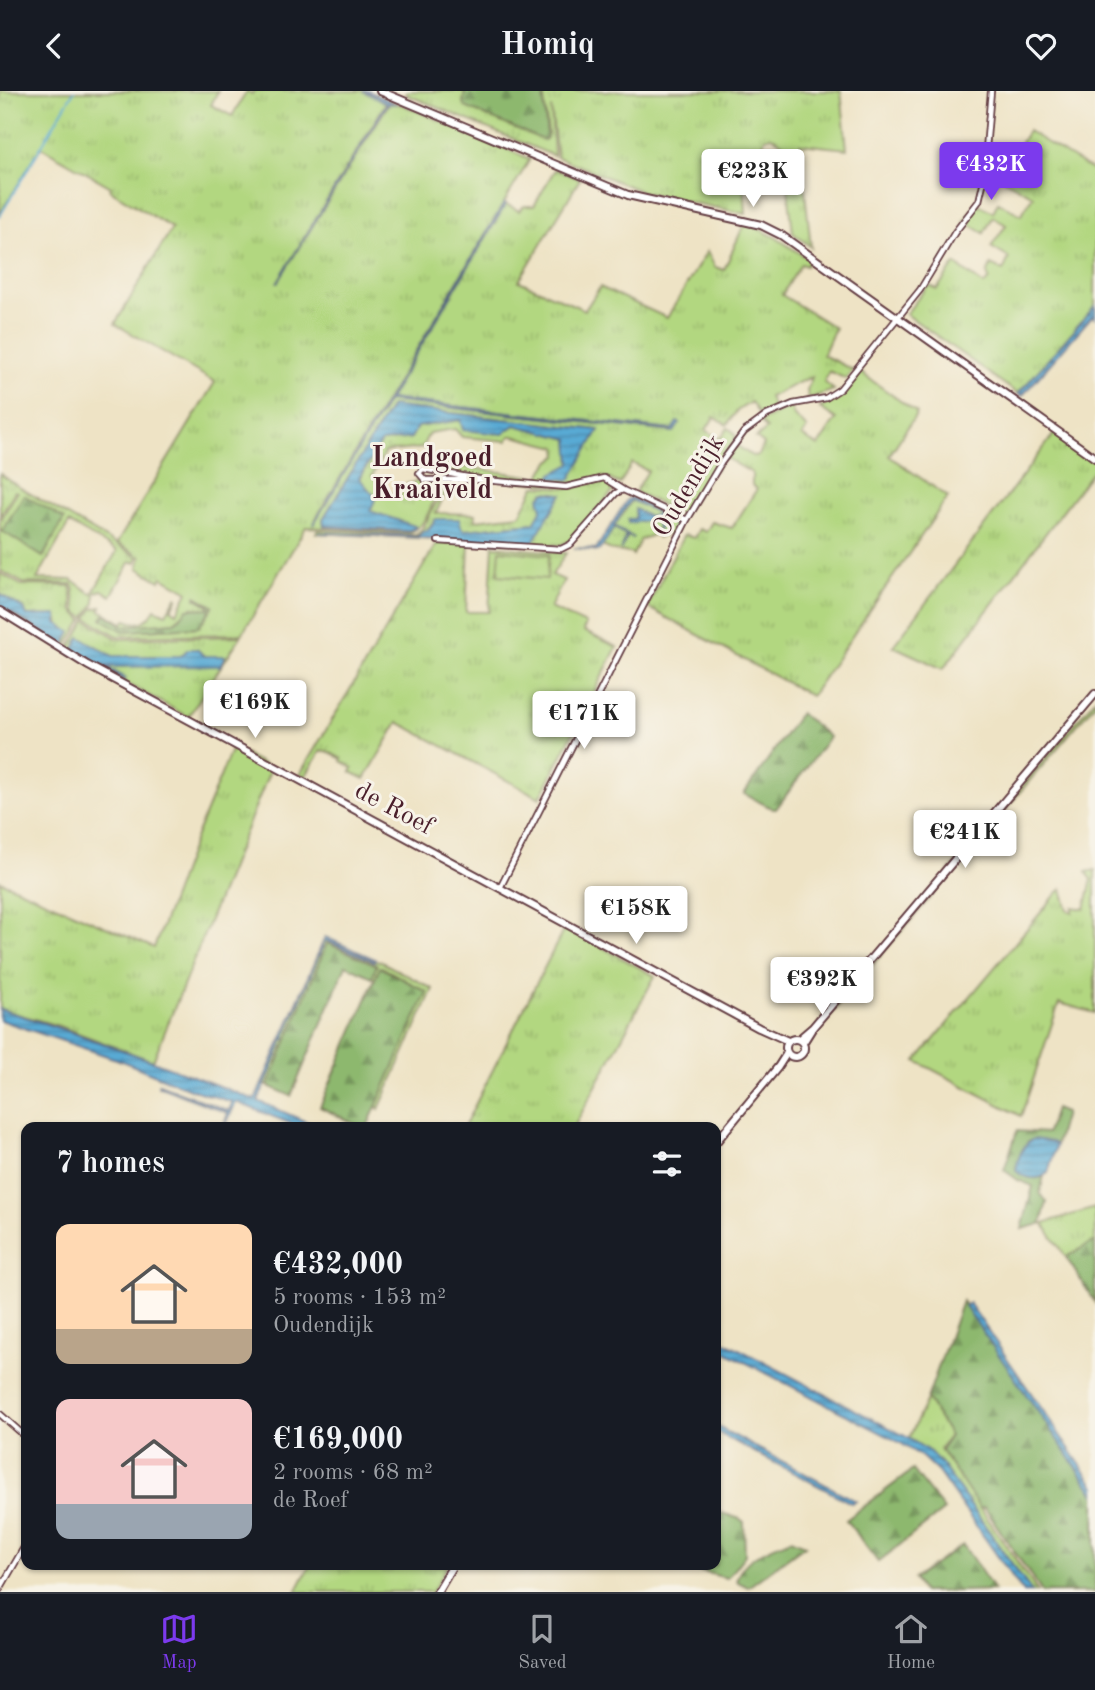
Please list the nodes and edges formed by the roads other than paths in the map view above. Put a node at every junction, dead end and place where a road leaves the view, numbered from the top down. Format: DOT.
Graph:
graph roads {
  1 [pos="380,91"];
  2 [pos="990,91"];
  3 [pos="899,319"];
  4 [pos="1095,458"];
  5 [pos="484,480"];
  6 [pos="623,490"];
  7 [pos="687,520"];
  8 [pos="438,541"];
  9 [pos="0,611"];
  10 [pos="1095,694"];
  11 [pos="500,888"];
  12 [pos="801,1041"];
  13 [pos="788,1049"];
  14 [pos="721,1136"];
  15 [pos="0,1415"];
  16 [pos="21,1433"];
  17 [pos="21,1553"];
  18 [pos="450,1570"];
  19 [pos="0,1589"];
  20 [pos="437,1592"];
  1 -- 3 [label="street"];
  2 -- 3 [label="street, Oudendijk"];
  3 -- 4 [label="street"];
  3 -- 7 [label="street, Oudendijk"];
  5 -- 5 [label="street"];
  5 -- 6 [label="street"];
  6 -- 7 [label="street"];
  6 -- 8 [label="street"];
  7 -- 11 [label="street, Oudendijk"];
  9 -- 11 [label="street, de Roef"];
  10 -- 12 [label="street"];
  11 -- 13 [label="street, de Roef"];
  12 -- 13 [label="street"];
  12 -- 13 [label="street"];
  13 -- 14 [label="street"];
  15 -- 16 [label="street"];
  17 -- 19 [label="street"];
  18 -- 20 [label="street"];
}
